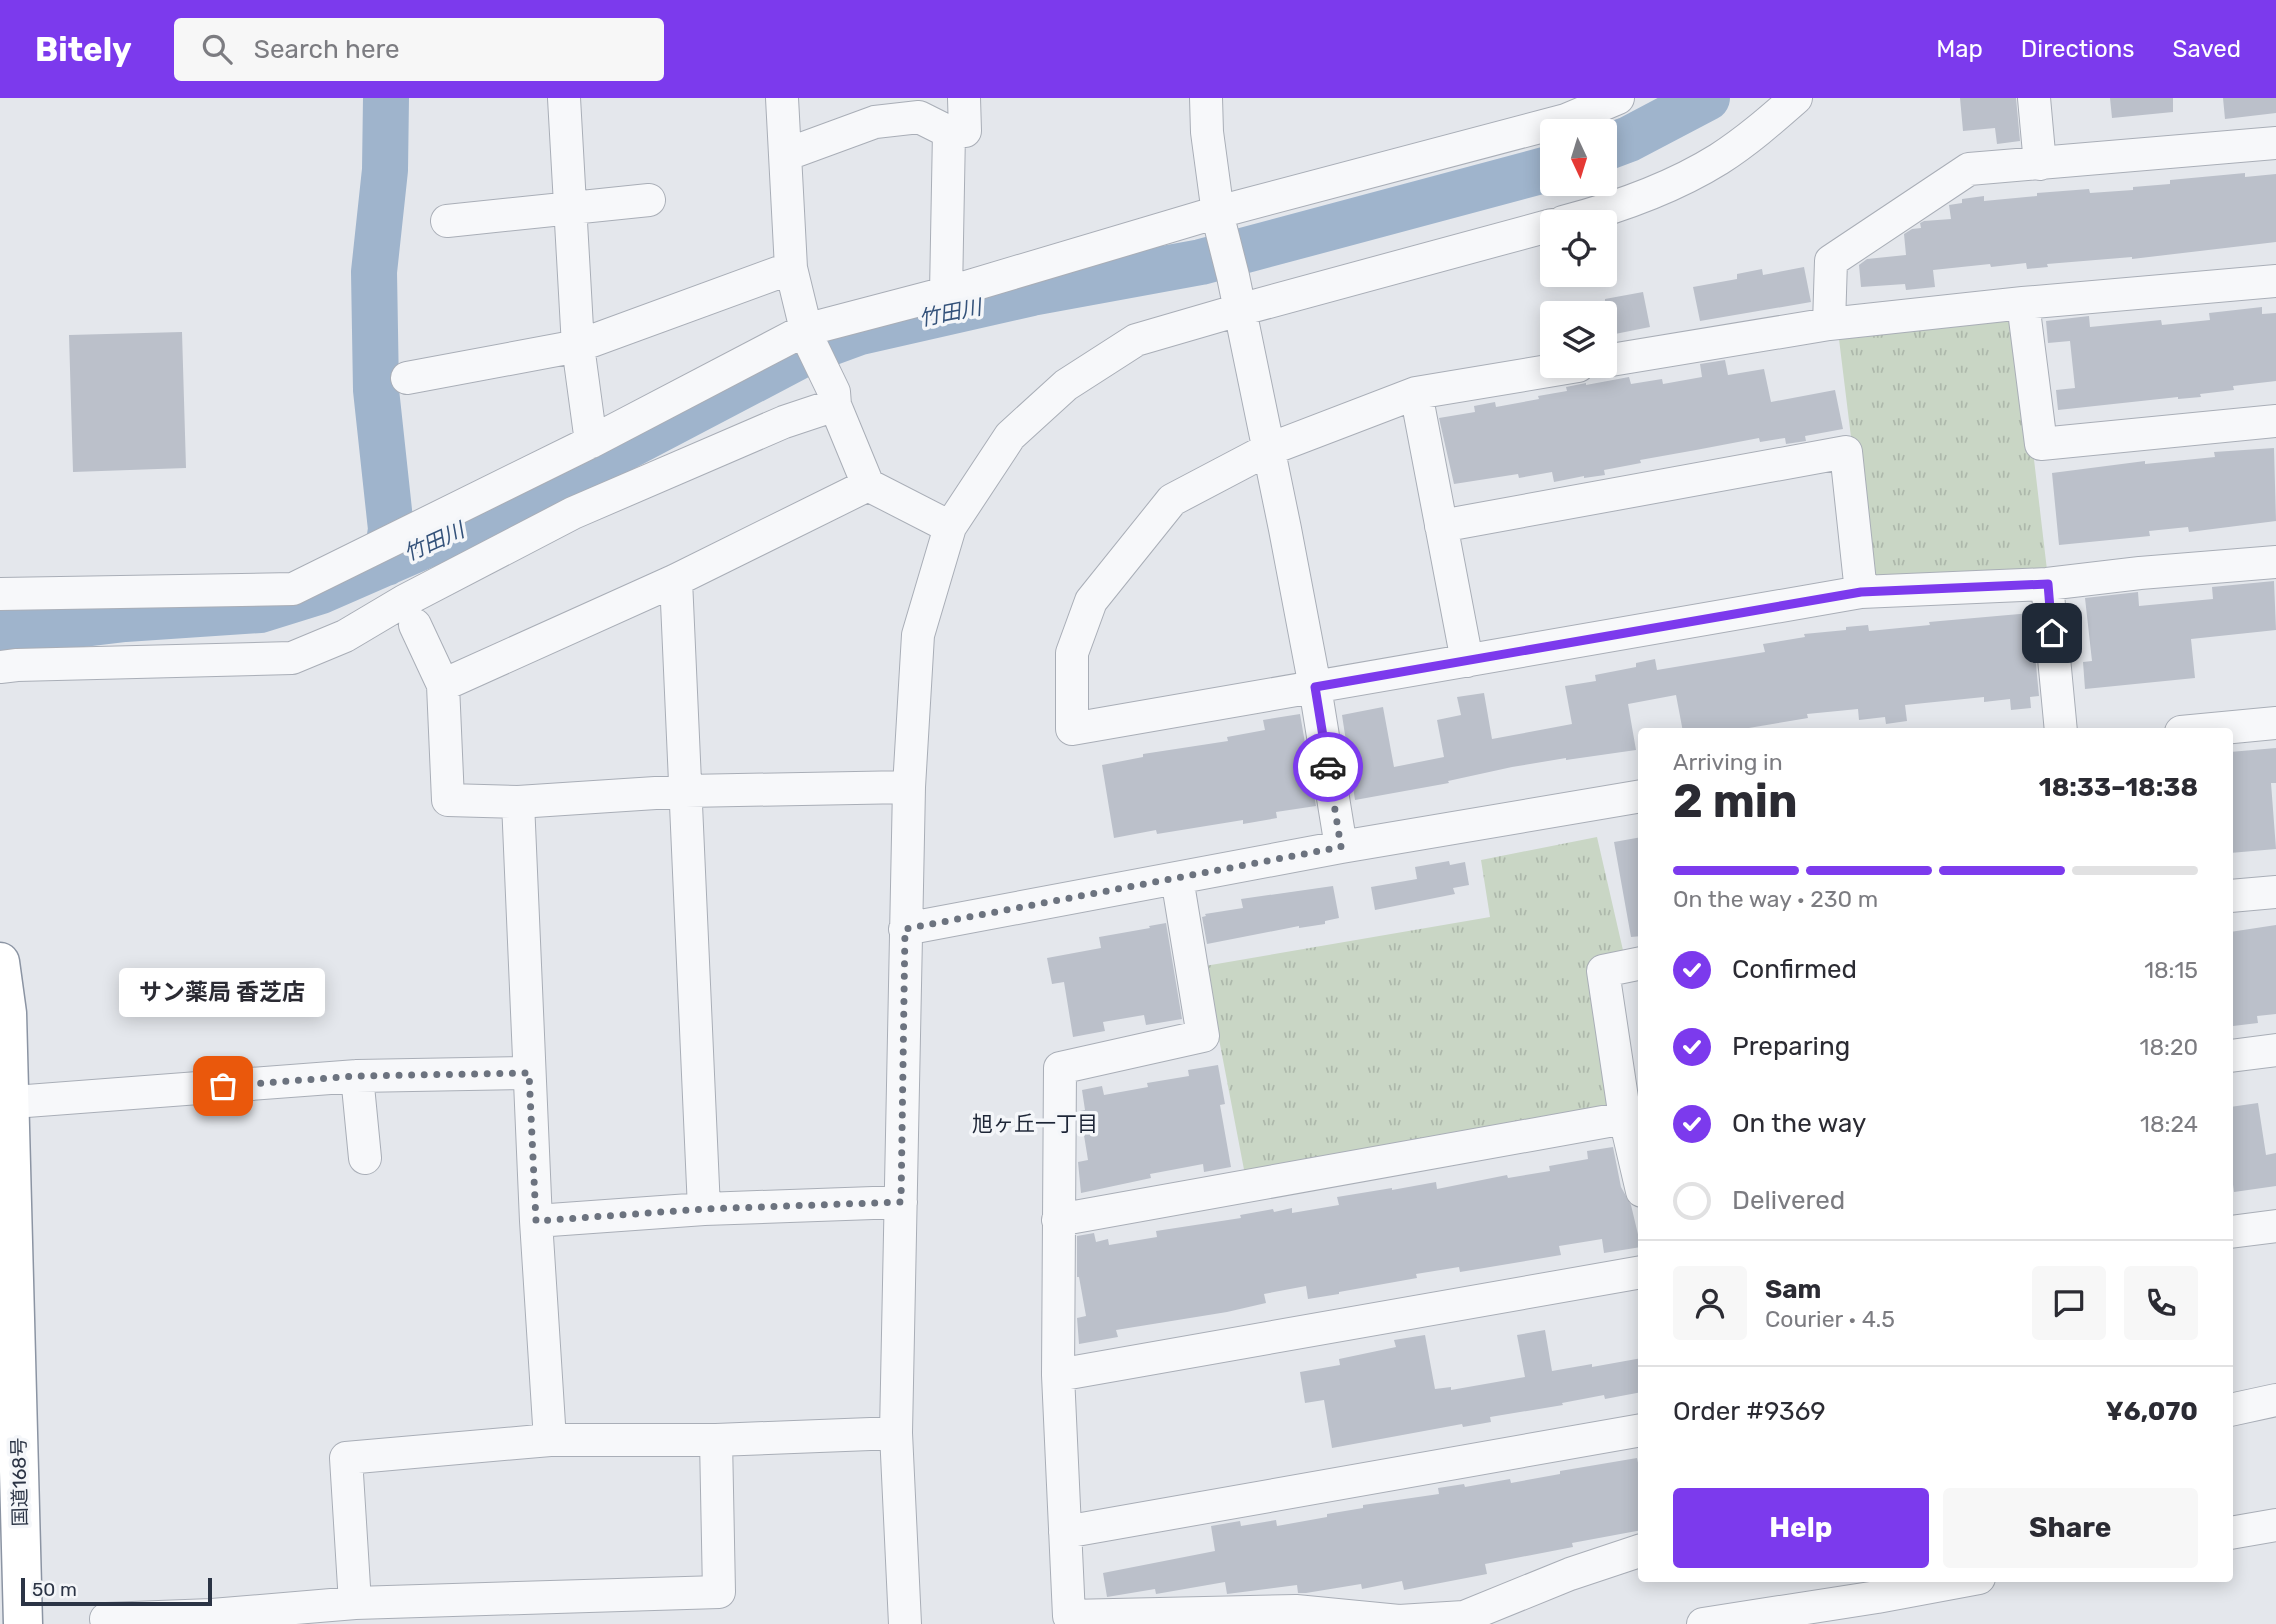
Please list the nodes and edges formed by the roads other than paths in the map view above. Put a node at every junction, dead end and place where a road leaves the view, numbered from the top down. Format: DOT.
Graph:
graph roads {
  1 [pos="564,98"];
  2 [pos="782,98"];
  3 [pos="964,98"];
  4 [pos="1206,98"];
  5 [pos="1618,98"];
  6 [pos="1796,98"];
  7 [pos="2034,98"];
  8 [pos="949,132"];
  9 [pos="2276,144"];
  10 [pos="785,155"];
  11 [pos="2040,164"];
  12 [pos="649,200"];
  13 [pos="569,209"];
  14 [pos="1607,210"];
  15 [pos="1219,217"];
  16 [pos="447,221"];
  17 [pos="1540,228"];
  18 [pos="791,268"];
  19 [pos="2276,281"];
  20 [pos="946,293"];
  21 [pos="2023,303"];
  22 [pos="1239,310"];
  23 [pos="1829,324"];
  24 [pos="806,334"];
  25 [pos="578,346"];
  26 [pos="1617,359"];
  27 [pos="1540,372"];
  28 [pos="407,378"];
  29 [pos="1416,393"];
  30 [pos="835,398"];
  31 [pos="2276,421"];
  32 [pos="591,442"];
  33 [pos="1267,450"];
  34 [pos="868,485"];
  35 [pos="1441,526"];
  36 [pos="950,527"];
  37 [pos="2276,562"];
  38 [pos="676,580"];
  39 [pos="2048,584"];
  40 [pos="1861,592"];
  41 [pos="0,594"];
  42 [pos="415,625"];
  43 [pos="1467,661"];
  44 [pos="0,667"];
  45 [pos="443,685"];
  46 [pos="1315,687"];
  47 [pos="2276,723"];
  48 [pos="2061,728"];
  49 [pos="2224,728"];
  50 [pos="909,787"];
  51 [pos="685,791"];
  52 [pos="1638,797"];
  53 [pos="518,802"];
  54 [pos="1341,847"];
  55 [pos="1177,878"];
  56 [pos="2276,892"];
  57 [pos="2233,896"];
  58 [pos="905,929"];
  59 [pos="0,962"];
  60 [pos="1638,964"];
  61 [pos="2276,1050"];
  62 [pos="2233,1056"];
  63 [pos="529,1073"];
  64 [pos="357,1076"];
  65 [pos="5,1103"];
  66 [pos="1625,1118"];
  67 [pos="365,1158"];
  68 [pos="1638,1174"];
  69 [pos="901,1202"];
  70 [pos="704,1209"];
  71 [pos="1058,1220"];
  72 [pos="536,1221"];
  73 [pos="2276,1226"];
  74 [pos="2233,1233"];
  75 [pos="1638,1273"];
  76 [pos="1058,1374"];
  77 [pos="2276,1400"];
  78 [pos="2233,1409"];
  79 [pos="1638,1431"];
  80 [pos="896,1433"];
  81 [pos="550,1440"];
  82 [pos="716,1440"];
  83 [pos="2276,1525"];
  84 [pos="1065,1532"];
  85 [pos="2233,1532"];
  86 [pos="1638,1551"];
  87 [pos="1961,1582"];
  88 [pos="1878,1600"];
  89 [pos="355,1603"];
  90 [pos="106,1619"];
  91 [pos="212,1619"];
  92 [pos="23,1624"];
  93 [pos="905,1624"];
  94 [pos="1703,1624"];
  1 -- 13 [label="street"];
  2 -- 10 [label="street"];
  3 -- 8 [label="street"];
  4 -- 15 [label="street"];
  5 -- 15 [label="street"];
  6 -- 14 [label="street"];
  7 -- 11 [label="street"];
  8 -- 10 [label="street"];
  8 -- 20 [label="street"];
  9 -- 11 [label="street"];
  10 -- 18 [label="street"];
  11 -- 23 [label="street"];
  12 -- 13 [label="street"];
  13 -- 16 [label="street"];
  13 -- 25 [label="street"];
  15 -- 20 [label="street"];
  15 -- 22 [label="street"];
  17 -- 22 [label="street"];
  18 -- 24 [label="street"];
  18 -- 25 [label="street"];
  19 -- 21 [label="street"];
  20 -- 24 [label="street"];
  21 -- 23 [label="street"];
  21 -- 31 [label="street"];
  22 -- 33 [label="street"];
  22 -- 36 [label="street"];
  23 -- 26 [label="street"];
  24 -- 30 [label="street"];
  24 -- 32 [label="street"];
  25 -- 28 [label="street"];
  25 -- 32 [label="street"];
  27 -- 29 [label="street"];
  29 -- 33 [label="street"];
  29 -- 35 [label="street"];
  30 -- 34 [label="street"];
  30 -- 44 [label="street"];
  32 -- 41 [label="street"];
  33 -- 46 [label="street"];
  33 -- 46 [label="street"];
  34 -- 36 [label="street"];
  34 -- 38 [label="street"];
  35 -- 40 [label="street"];
  35 -- 43 [label="street"];
  36 -- 50 [label="street"];
  37 -- 39 [label="street"];
  38 -- 45 [label="street"];
  38 -- 51 [label="street"];
  39 -- 40 [label="street"];
  39 -- 48 [label="street"];
  40 -- 43 [label="street"];
  42 -- 45 [label="street"];
  43 -- 46 [label="street"];
  45 -- 53 [label="street"];
  46 -- 54 [label="street"];
  47 -- 49 [label="street"];
  50 -- 51 [label="street"];
  50 -- 58 [label="street"];
  51 -- 53 [label="street"];
  51 -- 70 [label="street"];
  52 -- 54 [label="street"];
  53 -- 63 [label="street"];
  54 -- 55 [label="street"];
  55 -- 58 [label="street"];
  55 -- 71 [label="street"];
  56 -- 57 [label="street"];
  58 -- 69 [label="street"];
  59 -- 65 [label="highway, 国道168号"];
  60 -- 66 [label="street"];
  61 -- 62 [label="street"];
  63 -- 64 [label="street"];
  63 -- 72 [label="street"];
  64 -- 65 [label="street"];
  64 -- 67 [label="street"];
  65 -- 92 [label="highway, 国道168号"];
  66 -- 68 [label="street"];
  66 -- 71 [label="street"];
  69 -- 70 [label="street"];
  69 -- 80 [label="street"];
  70 -- 72 [label="street"];
  71 -- 76 [label="street"];
  72 -- 81 [label="street"];
  73 -- 74 [label="street"];
  75 -- 76 [label="street"];
  76 -- 84 [label="street"];
  77 -- 78 [label="street"];
  79 -- 84 [label="street"];
  80 -- 82 [label="street"];
  80 -- 93 [label="street"];
  81 -- 82 [label="street"];
  81 -- 89 [label="street"];
  82 -- 89 [label="street"];
  83 -- 85 [label="street"];
  84 -- 86 [label="street"];
  87 -- 88 [label="street"];
  88 -- 94 [label="street"];
  89 -- 91 [label="street"];
  90 -- 91 [label="street"];
}
